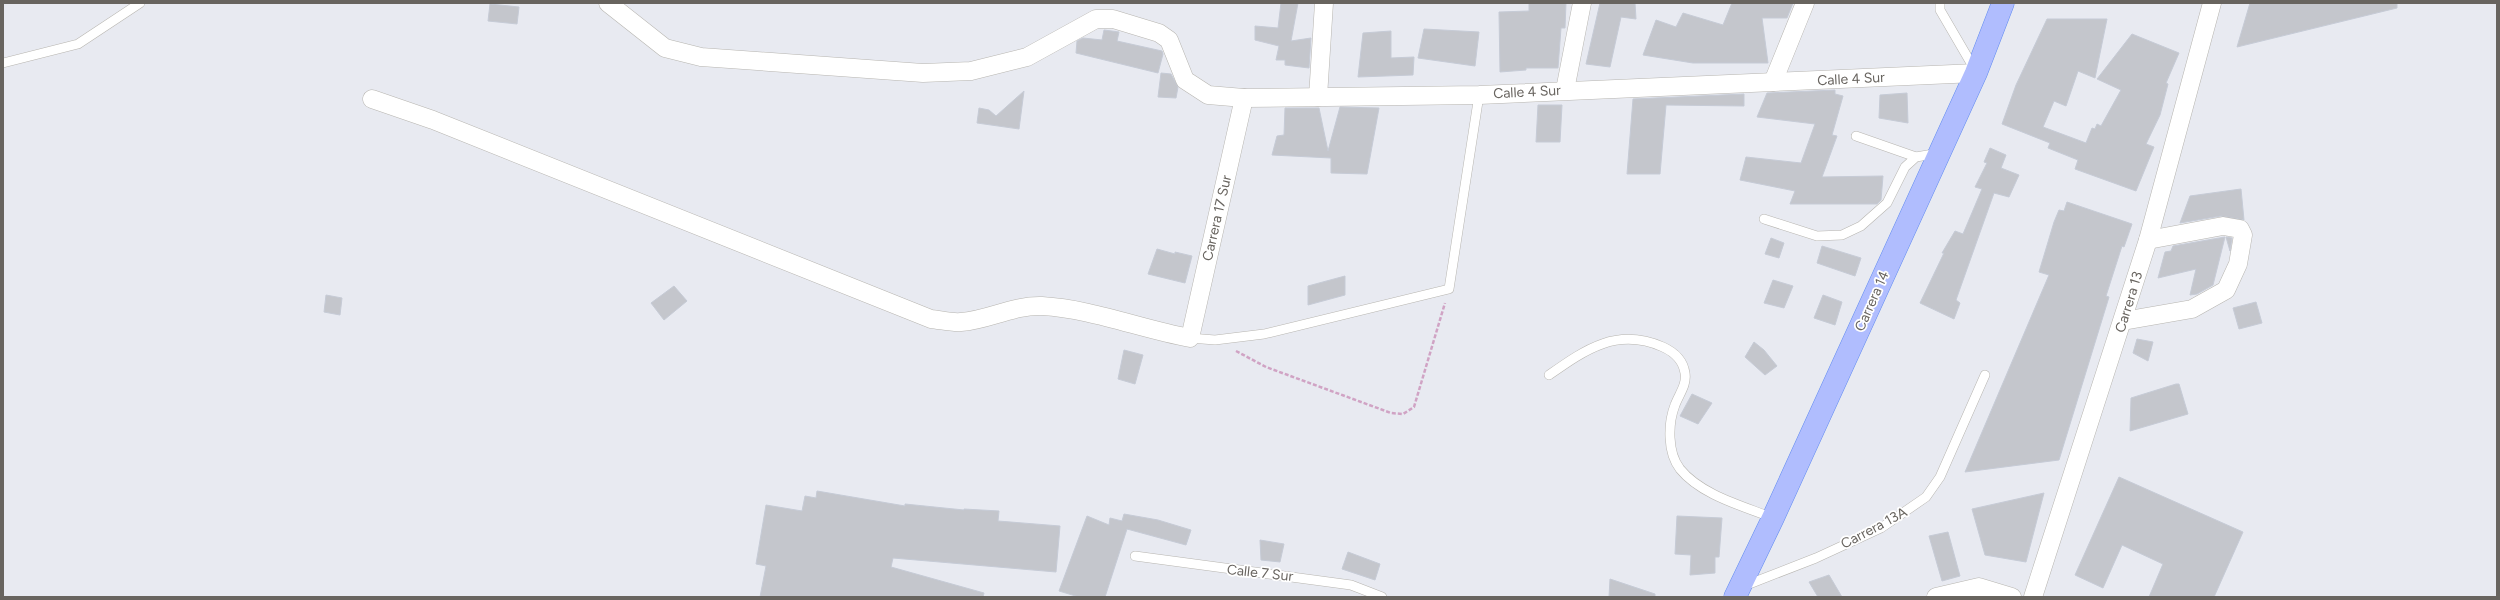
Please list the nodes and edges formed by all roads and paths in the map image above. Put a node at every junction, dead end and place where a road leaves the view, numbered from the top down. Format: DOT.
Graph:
graph roads {
  1 [pos="140,3"];
  2 [pos="608,3"];
  3 [pos="1324,3"];
  4 [pos="1582,3"];
  5 [pos="1805,3"];
  6 [pos="1940,3"];
  7 [pos="2003,3"];
  8 [pos="2212,3"];
  9 [pos="3,63"];
  10 [pos="1976,73"];
  11 [pos="1773,82"];
  12 [pos="1565,90"];
  13 [pos="1478,95"];
  14 [pos="1318,97"];
  15 [pos="1244,98"];
  16 [pos="372,99"];
  17 [pos="1856,136"];
  18 [pos="1941,152"];
  19 [pos="1916,157"];
  20 [pos="1764,219"];
  21 [pos="2148,240"];
  22 [pos="1449,289"];
  23 [pos="2123,321"];
  24 [pos="1190,338"];
  25 [pos="1215,340"];
  26 [pos="1549,375"];
  27 [pos="1985,375"];
  28 [pos="1773,518"];
  29 [pos="1135,556"];
  30 [pos="1737,592"];
  31 [pos="1382,597"];
  32 [pos="1936,597"];
  33 [pos="2012,597"];
  34 [pos="2033,597"];
  1 -- 9 [label="lane"];
  2 -- 15 [label="street, Calle 4 Sur"];
  3 -- 14 [label="street"];
  4 -- 12 [label="street"];
  5 -- 11 [label="street"];
  6 -- 10 [label="lane"];
  7 -- 10 [label="main road, Carrera 14"];
  8 -- 21 [label="street, Carrera 13"];
  10 -- 11 [label="street, Calle 4 Sur"];
  10 -- 18 [label="main road, Carrera 14"];
  11 -- 12 [label="street, Calle 4 Sur"];
  12 -- 13 [label="street, Calle 4 Sur"];
  13 -- 14 [label="street, Calle 4 Sur"];
  13 -- 22 [label="lane"];
  14 -- 15 [label="street, Calle 4 Sur"];
  15 -- 24 [label="street, Carrera 17 Sur"];
  16 -- 24 [label="street"];
  17 -- 19 [label="lane"];
  18 -- 19 [label="lane"];
  18 -- 28 [label="main road, Carrera 14"];
  19 -- 20 [label="lane"];
  21 -- 23 [label="street, Carrera 13"];
  21 -- 23 [label="street"];
  22 -- 25 [label="lane"];
  22 -- 25 [label="path"];
  23 -- 34 [label="street, Carrera 13"];
  24 -- 25 [label="lane"];
  26 -- 28 [label="lane"];
  27 -- 30 [label="lane, Carrera 13A"];
  28 -- 30 [label="main road, Carrera 14"];
  29 -- 31 [label="lane, Calle 7 Sur"];
  32 -- 33 [label="street"];
}
